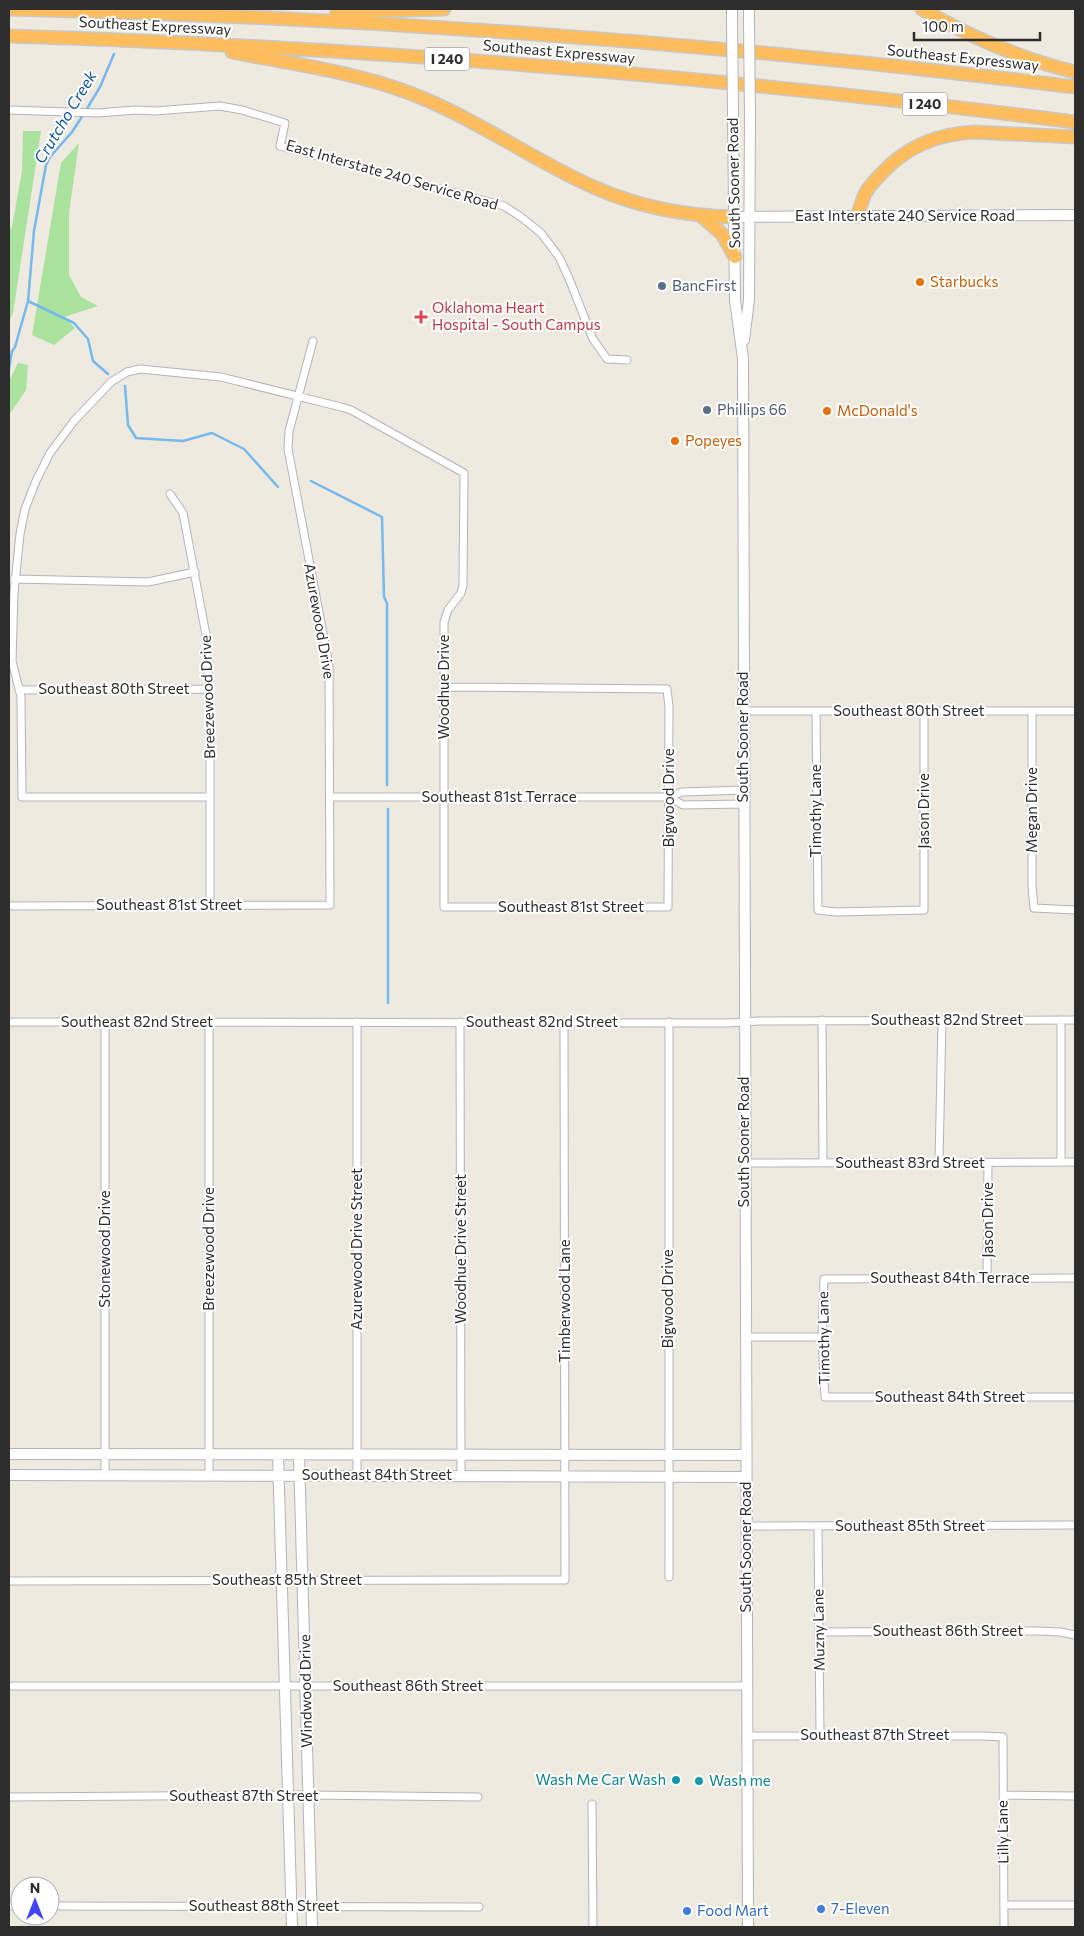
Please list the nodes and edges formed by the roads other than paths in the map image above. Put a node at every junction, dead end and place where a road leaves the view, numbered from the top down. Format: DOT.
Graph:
graph roads {
  1 [pos="9,9"];
  2 [pos="444,9"];
  3 [pos="749,9"];
  4 [pos="922,9"];
  5 [pos="732,14"];
  6 [pos="297,19"];
  7 [pos="9,36"];
  8 [pos="183,43"];
  9 [pos="1075,72"];
  10 [pos="1075,87"];
  11 [pos="9,110"];
  12 [pos="1075,122"];
  13 [pos="1075,137"];
  14 [pos="700,215"];
  15 [pos="1075,215"];
  16 [pos="857,216"];
  17 [pos="734,217"];
  18 [pos="750,218"];
  19 [pos="735,257"];
  20 [pos="312,341"];
  21 [pos="742,356"];
  22 [pos="627,360"];
  23 [pos="298,396"];
  24 [pos="170,494"];
  25 [pos="194,572"];
  26 [pos="14,580"];
  27 [pos="444,687"];
  28 [pos="209,688"];
  29 [pos="19,690"];
  30 [pos="924,710"];
  31 [pos="816,711"];
  32 [pos="1032,711"];
  33 [pos="1075,711"];
  34 [pos="743,712"];
  35 [pos="744,790"];
  36 [pos="210,797"];
  37 [pos="330,797"];
  38 [pos="444,797"];
  39 [pos="668,797"];
  40 [pos="744,804"];
  41 [pos="210,905"];
  42 [pos="330,905"];
  43 [pos="9,906"];
  44 [pos="444,907"];
  45 [pos="668,907"];
  46 [pos="818,910"];
  47 [pos="1075,910"];
  48 [pos="822,1020"];
  49 [pos="942,1020"];
  50 [pos="1061,1020"];
  51 [pos="1075,1020"];
  52 [pos="9,1022"];
  53 [pos="105,1022"];
  54 [pos="357,1022"];
  55 [pos="460,1022"];
  56 [pos="564,1022"];
  57 [pos="669,1022"];
  58 [pos="744,1022"];
  59 [pos="210,1023"];
  60 [pos="939,1162"];
  61 [pos="1061,1162"];
  62 [pos="1075,1162"];
  63 [pos="744,1163"];
  64 [pos="823,1163"];
  65 [pos="988,1163"];
  66 [pos="824,1278"];
  67 [pos="987,1278"];
  68 [pos="1075,1278"];
  69 [pos="745,1337"];
  70 [pos="822,1337"];
  71 [pos="825,1397"];
  72 [pos="1075,1397"];
  73 [pos="9,1454"];
  74 [pos="106,1454"];
  75 [pos="209,1454"];
  76 [pos="356,1454"];
  77 [pos="461,1454"];
  78 [pos="278,1455"];
  79 [pos="299,1455"];
  80 [pos="564,1455"];
  81 [pos="669,1455"];
  82 [pos="746,1455"];
  83 [pos="9,1475"];
  84 [pos="106,1475"];
  85 [pos="357,1475"];
  86 [pos="461,1475"];
  87 [pos="210,1476"];
  88 [pos="279,1476"];
  89 [pos="300,1476"];
  90 [pos="564,1477"];
  91 [pos="669,1477"];
  92 [pos="746,1477"];
  93 [pos="1075,1525"];
  94 [pos="746,1526"];
  95 [pos="818,1526"];
  96 [pos="669,1577"];
  97 [pos="282,1580"];
  98 [pos="303,1580"];
  99 [pos="565,1580"];
  100 [pos="9,1581"];
  101 [pos="820,1632"];
  102 [pos="1075,1635"];
  103 [pos="9,1686"];
  104 [pos="284,1686"];
  105 [pos="306,1686"];
  106 [pos="746,1686"];
  107 [pos="820,1735"];
  108 [pos="747,1736"];
  109 [pos="1003,1738"];
  110 [pos="287,1795"];
  111 [pos="308,1795"];
  112 [pos="1003,1795"];
  113 [pos="1075,1796"];
  114 [pos="9,1797"];
  115 [pos="478,1797"];
  116 [pos="592,1804"];
  117 [pos="1004,1905"];
  118 [pos="1075,1905"];
  119 [pos="60,1906"];
  120 [pos="291,1906"];
  121 [pos="312,1906"];
  122 [pos="479,1907"];
  123 [pos="292,1927"];
  124 [pos="312,1927"];
  125 [pos="593,1927"];
  126 [pos="748,1927"];
  127 [pos="1004,1927"];
  1 -- 6 [label="highway, Southeast Expressway / I 240"];
  2 -- 6 [label="highway"];
  3 -- 18 [label="street, South Sooner Road, bridge"];
  4 -- 9 [label="highway"];
  5 -- 17 [label="street, South Sooner Road, bridge"];
  6 -- 10 [label="highway, Southeast Expressway / I 240"];
  7 -- 8 [label="highway, Southeast Expressway / I 240"];
  8 -- 12 [label="highway, Southeast Expressway / I 240"];
  8 -- 14 [label="highway"];
  11 -- 22 [label="street, East Interstate 240 Service Road"];
  13 -- 16 [label="highway"];
  14 -- 17 [label="highway"];
  14 -- 19 [label="highway"];
  15 -- 16 [label="street, East Interstate 240 Service Road"];
  16 -- 18 [label="street, East Interstate 240 Service Road"];
  17 -- 18 [label="street, East Interstate 240 Service Road"];
  17 -- 19 [label="street, South Sooner Road"];
  18 -- 21 [label="street, South Sooner Road"];
  19 -- 21 [label="street, South Sooner Road"];
  20 -- 23 [label="street, Azurewood Drive"];
  21 -- 34 [label="street, South Sooner Road"];
  23 -- 26 [label="street"];
  23 -- 27 [label="street, Woodhue Drive"];
  23 -- 37 [label="street, Azurewood Drive"];
  24 -- 25 [label="street, Breezewood Drive"];
  25 -- 26 [label="street"];
  25 -- 28 [label="street, Breezewood Drive"];
  26 -- 29 [label="street"];
  27 -- 38 [label="street, Woodhue Drive"];
  27 -- 39 [label="street, Bigwood Drive"];
  28 -- 29 [label="street, Southeast 80th Street"];
  28 -- 36 [label="street, Breezewood Drive"];
  29 -- 36 [label="street"];
  30 -- 31 [label="street, Southeast 80th Street"];
  30 -- 32 [label="street, Southeast 80th Street"];
  30 -- 46 [label="street, Jason Drive"];
  31 -- 34 [label="street, Southeast 80th Street"];
  31 -- 46 [label="street, Timothy Lane"];
  32 -- 33 [label="street, Southeast 80th Street"];
  32 -- 47 [label="street, Megan Drive"];
  34 -- 35 [label="street, South Sooner Road"];
  35 -- 39 [label="street, Southeast 81st Terrace"];
  35 -- 40 [label="street, South Sooner Road"];
  36 -- 41 [label="street, Breezewood Drive"];
  37 -- 38 [label="street, Southeast 81st Terrace"];
  37 -- 42 [label="street, Azurewood Drive"];
  38 -- 39 [label="street, Southeast 81st Terrace"];
  38 -- 44 [label="street, Woodhue Drive"];
  39 -- 40 [label="street, Southeast 81st Terrace"];
  39 -- 45 [label="street, Bigwood Drive"];
  40 -- 58 [label="street, South Sooner Road"];
  41 -- 42 [label="street, Southeast 81st Street"];
  41 -- 43 [label="street, Southeast 81st Street"];
  44 -- 45 [label="street, Southeast 81st Street"];
  48 -- 49 [label="street, Southeast 82nd Street"];
  48 -- 58 [label="street, Southeast 82nd Street"];
  48 -- 64 [label="street"];
  49 -- 50 [label="street, Southeast 82nd Street"];
  49 -- 60 [label="street"];
  50 -- 51 [label="street, Southeast 82nd Street"];
  50 -- 61 [label="street"];
  52 -- 53 [label="street, Southeast 82nd Street"];
  53 -- 59 [label="street, Southeast 82nd Street"];
  53 -- 74 [label="street, Stonewood Drive"];
  54 -- 55 [label="street, Southeast 82nd Street"];
  54 -- 59 [label="street, Southeast 82nd Street"];
  54 -- 76 [label="street, Azurewood Drive Street"];
  55 -- 56 [label="street, Southeast 82nd Street"];
  55 -- 77 [label="street, Woodhue Drive Street"];
  56 -- 57 [label="street, Southeast 82nd Street"];
  56 -- 80 [label="street, Timberwood Lane"];
  57 -- 58 [label="street, Southeast 82nd Street"];
  57 -- 81 [label="street, Bigwood Drive"];
  58 -- 63 [label="street, South Sooner Road"];
  59 -- 75 [label="street, Breezewood Drive"];
  60 -- 64 [label="street, Southeast 83rd Street"];
  60 -- 65 [label="street, Southeast 83rd Street"];
  61 -- 62 [label="street, Southeast 83rd Street"];
  61 -- 65 [label="street, Southeast 83rd Street"];
  63 -- 64 [label="street, Southeast 83rd Street"];
  63 -- 69 [label="street, South Sooner Road"];
  65 -- 67 [label="street, Jason Drive"];
  66 -- 67 [label="street, Southeast 84th Terrace"];
  66 -- 70 [label="street, Timothy Lane"];
  67 -- 68 [label="street, Southeast 84th Terrace"];
  69 -- 70 [label="street"];
  69 -- 82 [label="street, South Sooner Road"];
  70 -- 71 [label="street, Timothy Lane"];
  71 -- 72 [label="street, Southeast 84th Street"];
  73 -- 74 [label="street, Southeast 84th Street"];
  74 -- 75 [label="street, Southeast 84th Street"];
  74 -- 84 [label="street, Stonewood Drive"];
  75 -- 78 [label="street, Southeast 84th Street"];
  75 -- 87 [label="street, Breezewood Drive"];
  76 -- 77 [label="street, Southeast 84th Street"];
  76 -- 79 [label="street, Southeast 84th Street"];
  76 -- 85 [label="street, Azurewood Drive Street"];
  77 -- 80 [label="street, Southeast 84th Street"];
  77 -- 86 [label="street, Woodhue Drive Street"];
  78 -- 79 [label="street, Southeast 84th Street"];
  78 -- 88 [label="street, Windwood Drive"];
  79 -- 89 [label="street, Windwood Drive"];
  80 -- 81 [label="street, Southeast 84th Street"];
  80 -- 90 [label="street, Timberwood Lane"];
  81 -- 82 [label="street, Southeast 84th Street"];
  81 -- 91 [label="street, Bigwood Drive"];
  82 -- 92 [label="street, South Sooner Road"];
  83 -- 84 [label="street, Southeast 84th Street"];
  84 -- 87 [label="street, Southeast 84th Street"];
  85 -- 86 [label="street, Southeast 84th Street"];
  85 -- 89 [label="street, Southeast 84th Street"];
  86 -- 90 [label="street, Southeast 84th Street"];
  87 -- 88 [label="street, Southeast 84th Street"];
  88 -- 89 [label="street, Southeast 84th Street"];
  88 -- 97 [label="street, Windwood Drive"];
  89 -- 98 [label="street, Windwood Drive"];
  90 -- 91 [label="street, Southeast 84th Street"];
  90 -- 99 [label="street, Timberwood Lane"];
  91 -- 92 [label="street, Southeast 84th Street"];
  91 -- 96 [label="street, Bigwood Drive"];
  92 -- 94 [label="street, South Sooner Road"];
  93 -- 95 [label="street, Southeast 85th Street"];
  94 -- 95 [label="street, Southeast 85th Street"];
  94 -- 106 [label="street, South Sooner Road"];
  95 -- 101 [label="street, Muzny Lane"];
  97 -- 98 [label="street, Southeast 85th Street"];
  97 -- 100 [label="street, Southeast 85th Street"];
  97 -- 104 [label="street, Windwood Drive"];
  98 -- 99 [label="street, Southeast 85th Street"];
  98 -- 105 [label="street, Windwood Drive"];
  101 -- 102 [label="street, Southeast 86th Street"];
  101 -- 107 [label="street, Muzny Lane"];
  103 -- 104 [label="street, Southeast 86th Street"];
  104 -- 105 [label="street, Southeast 86th Street"];
  104 -- 110 [label="street, Windwood Drive"];
  105 -- 106 [label="street, Southeast 86th Street"];
  105 -- 111 [label="street, Windwood Drive"];
  106 -- 108 [label="street, South Sooner Road"];
  107 -- 108 [label="street, Southeast 87th Street"];
  107 -- 109 [label="street, Southeast 87th Street"];
  108 -- 126 [label="street, South Sooner Road"];
  109 -- 112 [label="street, Lilly Lane"];
  110 -- 111 [label="street, Southeast 87th Street"];
  110 -- 114 [label="street, Southeast 87th Street"];
  110 -- 120 [label="street, Windwood Drive"];
  111 -- 115 [label="street, Southeast 87th Street"];
  111 -- 121 [label="street, Windwood Drive"];
  112 -- 113 [label="street"];
  112 -- 117 [label="street, Lilly Lane"];
  116 -- 125 [label="street"];
  117 -- 118 [label="street"];
  117 -- 127 [label="street, Lilly Lane"];
  119 -- 120 [label="street, Southeast 88th Street"];
  120 -- 121 [label="street, Southeast 88th Street"];
  120 -- 123 [label="street, Windwood Drive"];
  121 -- 122 [label="street, Southeast 88th Street"];
  121 -- 124 [label="street, Windwood Drive"];
}
